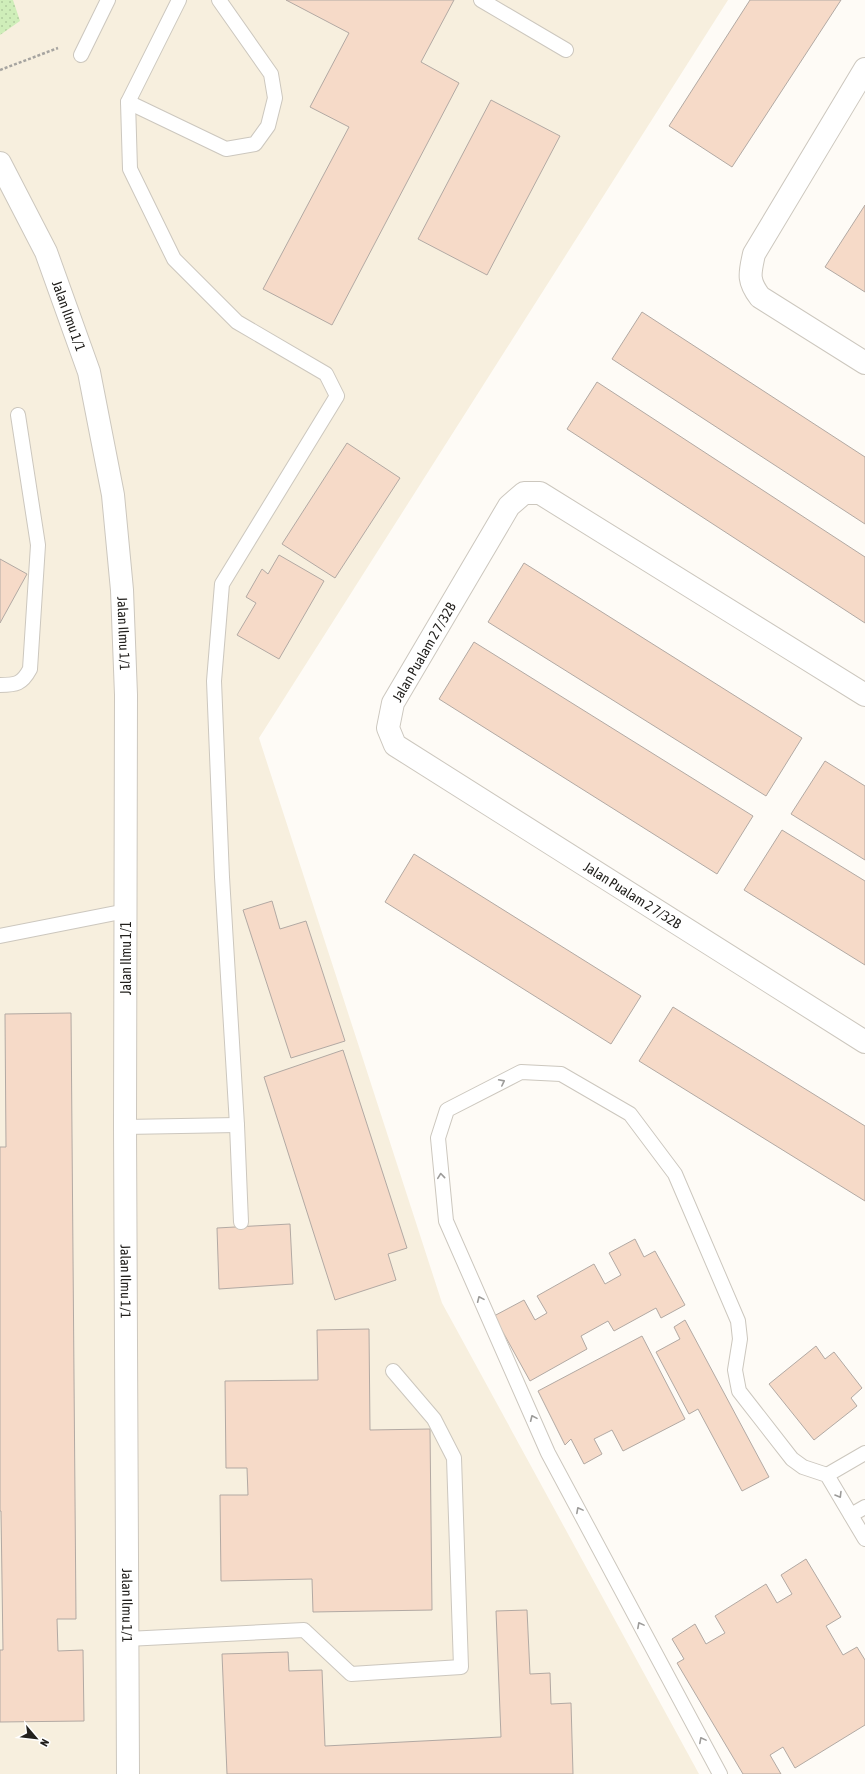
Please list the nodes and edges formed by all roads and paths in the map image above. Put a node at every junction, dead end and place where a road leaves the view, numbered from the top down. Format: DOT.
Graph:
graph roads {
  1 [pos="108,0"];
  2 [pos="179,0"];
  3 [pos="218,0"];
  4 [pos="481,0"];
  5 [pos="63,46"];
  6 [pos="566,50"];
  7 [pos="81,55"];
  8 [pos="865,69"];
  9 [pos="0,70"];
  10 [pos="128,102"];
  11 [pos="0,163"];
  12 [pos="865,363"];
  13 [pos="18,415"];
  14 [pos="0,685"];
  15 [pos="865,695"];
  16 [pos="126,911"];
  17 [pos="0,936"];
  18 [pos="865,1042"];
  19 [pos="238,1124"];
  20 [pos="125,1127"];
  21 [pos="241,1222"];
  22 [pos="393,1371"];
  23 [pos="865,1453"];
  24 [pos="827,1475"];
  25 [pos="865,1507"];
  26 [pos="851,1515"];
  27 [pos="865,1539"];
  28 [pos="127,1639"];
  29 [pos="128,1774"];
  30 [pos="720,1774"];
  1 -- 7 [label="lane"];
  2 -- 10 [label="lane"];
  3 -- 10 [label="lane"];
  4 -- 6 [label="lane"];
  5 -- 9 [label="path"];
  8 -- 12 [label="street"];
  10 -- 19 [label="lane"];
  11 -- 16 [label="street, Jalan Ilmu 1/1"];
  13 -- 14 [label="lane"];
  15 -- 18 [label="street, Jalan Pualam 2 7/32B"];
  16 -- 17 [label="lane"];
  16 -- 20 [label="street, Jalan Ilmu 1/1"];
  19 -- 20 [label="lane"];
  19 -- 21 [label="lane"];
  20 -- 28 [label="street, Jalan Ilmu 1/1"];
  22 -- 28 [label="lane"];
  23 -- 24 [label="lane"];
  24 -- 26 [label="lane, one-way"];
  30 -- 24 [label="lane, one-way"];
  25 -- 26 [label="lane"];
  26 -- 27 [label="lane"];
  28 -- 29 [label="street, Jalan Ilmu 1/1"];
}
